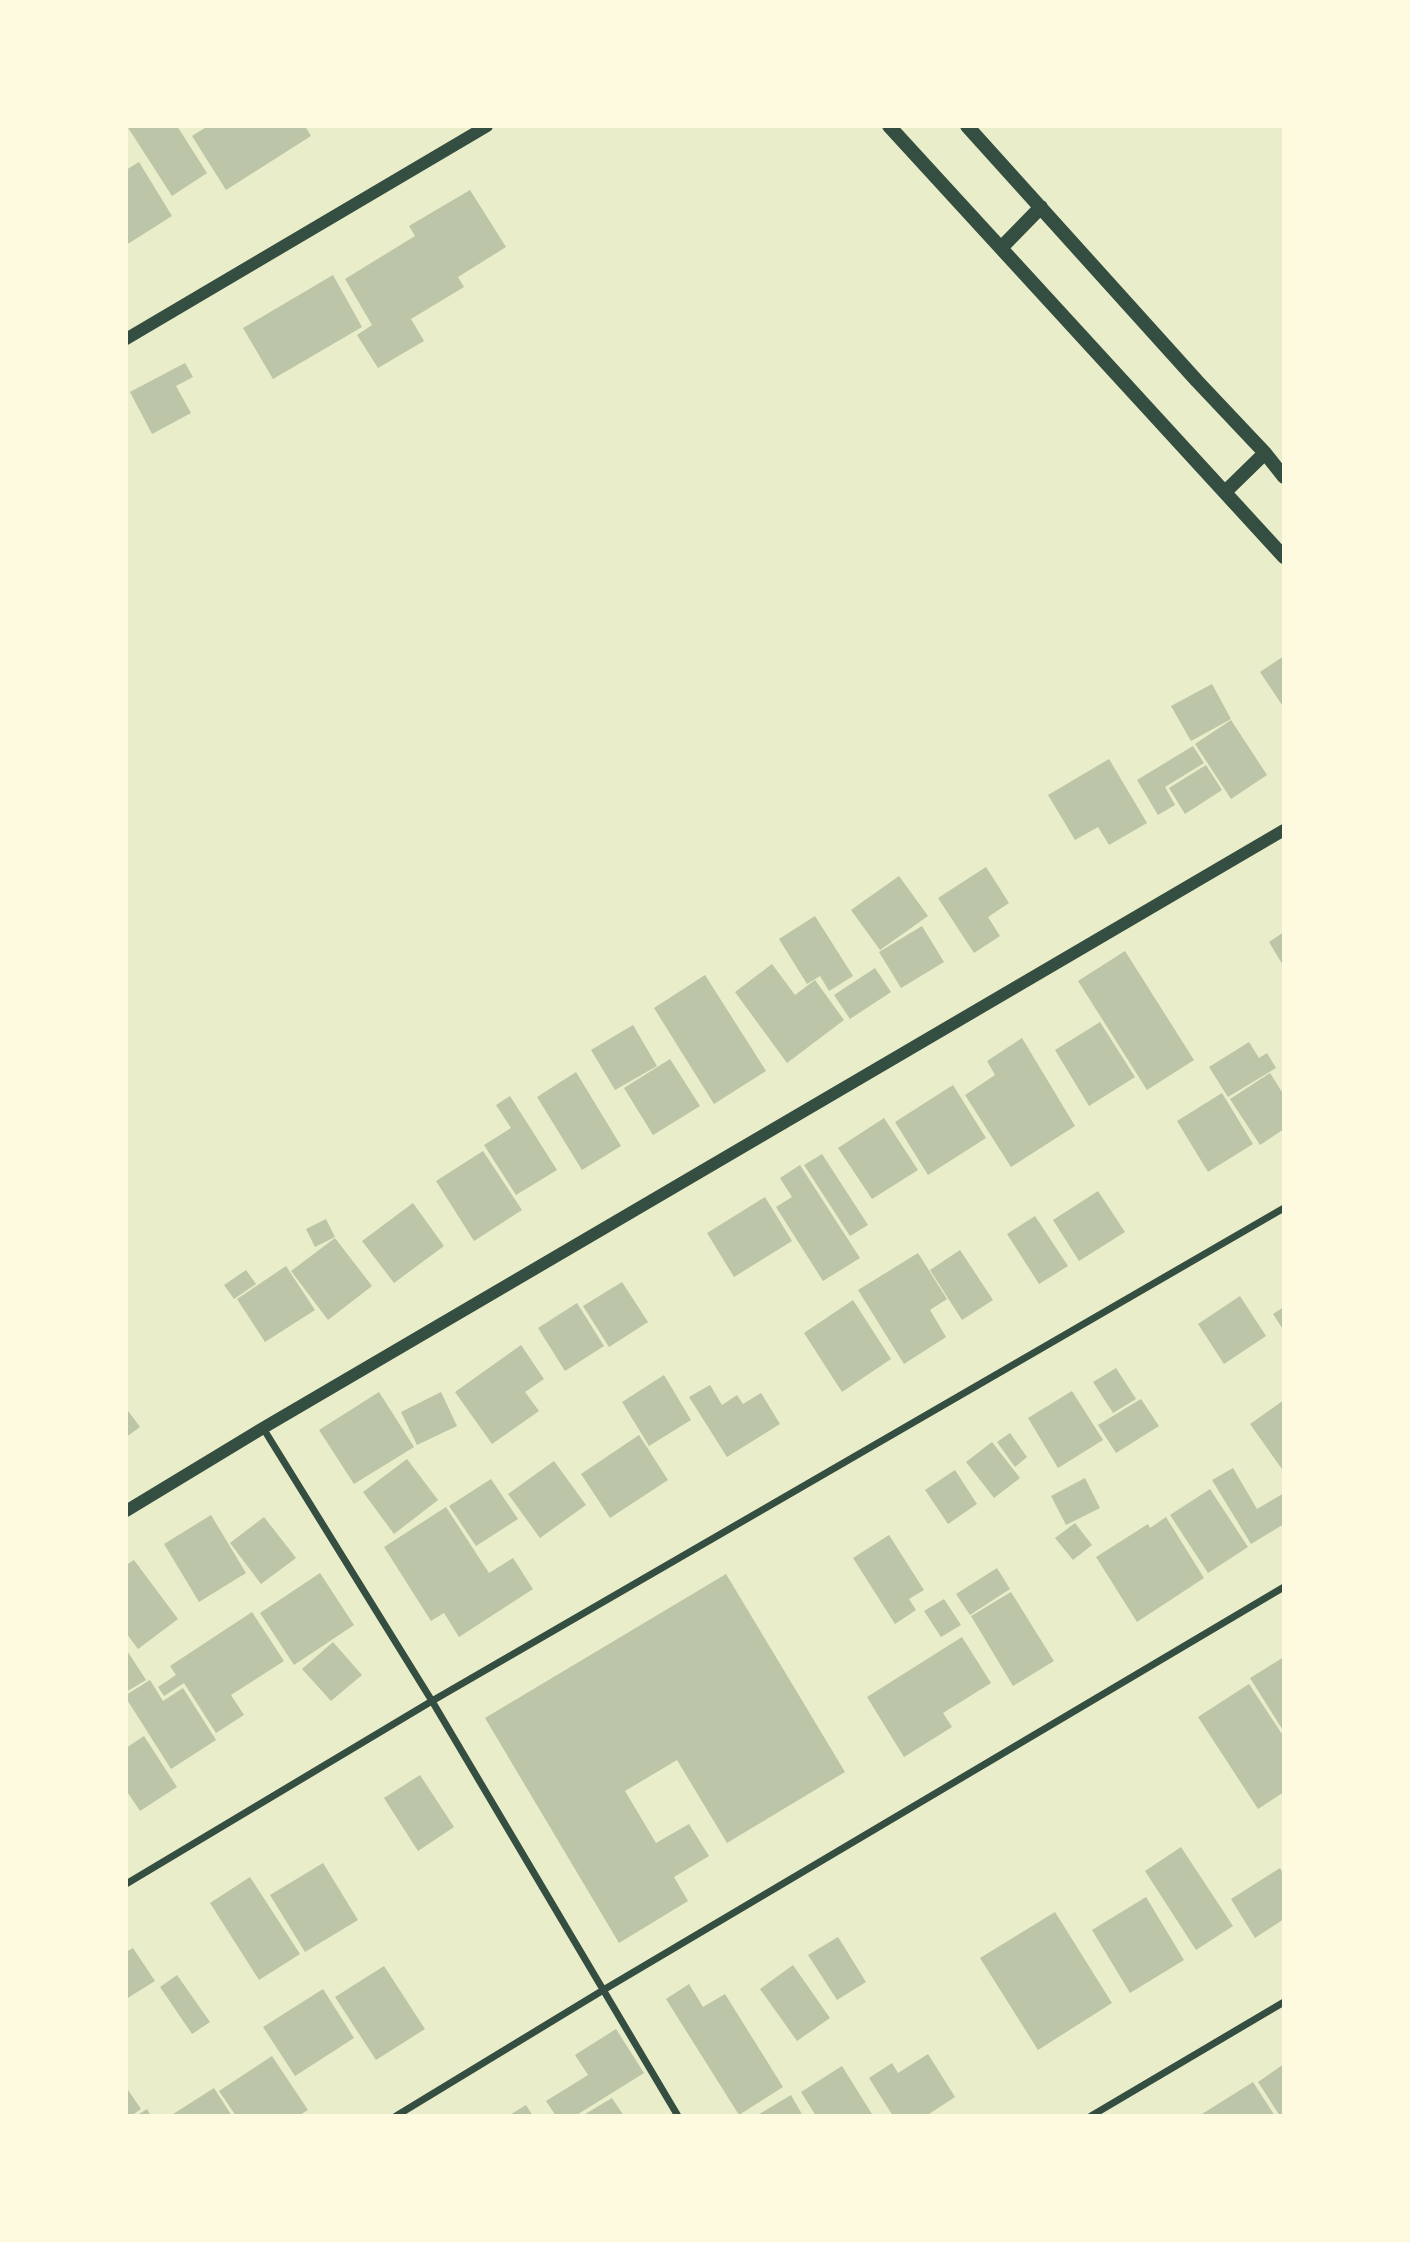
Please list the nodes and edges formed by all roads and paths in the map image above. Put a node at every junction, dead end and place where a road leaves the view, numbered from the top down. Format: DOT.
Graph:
graph roads {
  1 [pos="487,126"];
  2 [pos="889,126"];
  3 [pos="967,126"];
  4 [pos="1041,207"];
  5 [pos="1001,248"];
  6 [pos="126,339"];
  7 [pos="1265,453"];
  8 [pos="1284,477"];
  9 [pos="1225,492"];
  10 [pos="1284,556"];
  11 [pos="1284,830"];
  12 [pos="1284,1208"];
  13 [pos="263,1428"];
  14 [pos="126,1511"];
  15 [pos="1284,1587"];
  16 [pos="432,1701"];
  17 [pos="126,1884"];
  18 [pos="605,1989"];
  19 [pos="1284,2002"];
  20 [pos="396,2116"];
  21 [pos="678,2116"];
  22 [pos="1091,2116"];
  1 -- 6 [label="street"];
  2 -- 5 [label="main road"];
  3 -- 4 [label="main road"];
  4 -- 5 [label="main road"];
  4 -- 7 [label="main road"];
  5 -- 9 [label="main road"];
  7 -- 8 [label="main road"];
  7 -- 9 [label="main road"];
  9 -- 10 [label="main road"];
  11 -- 13 [label="street"];
  12 -- 16 [label="street"];
  13 -- 14 [label="street"];
  13 -- 16 [label="street"];
  15 -- 18 [label="street"];
  16 -- 17 [label="street"];
  16 -- 18 [label="street"];
  18 -- 20 [label="street"];
  18 -- 21 [label="street"];
  19 -- 22 [label="street"];
}
